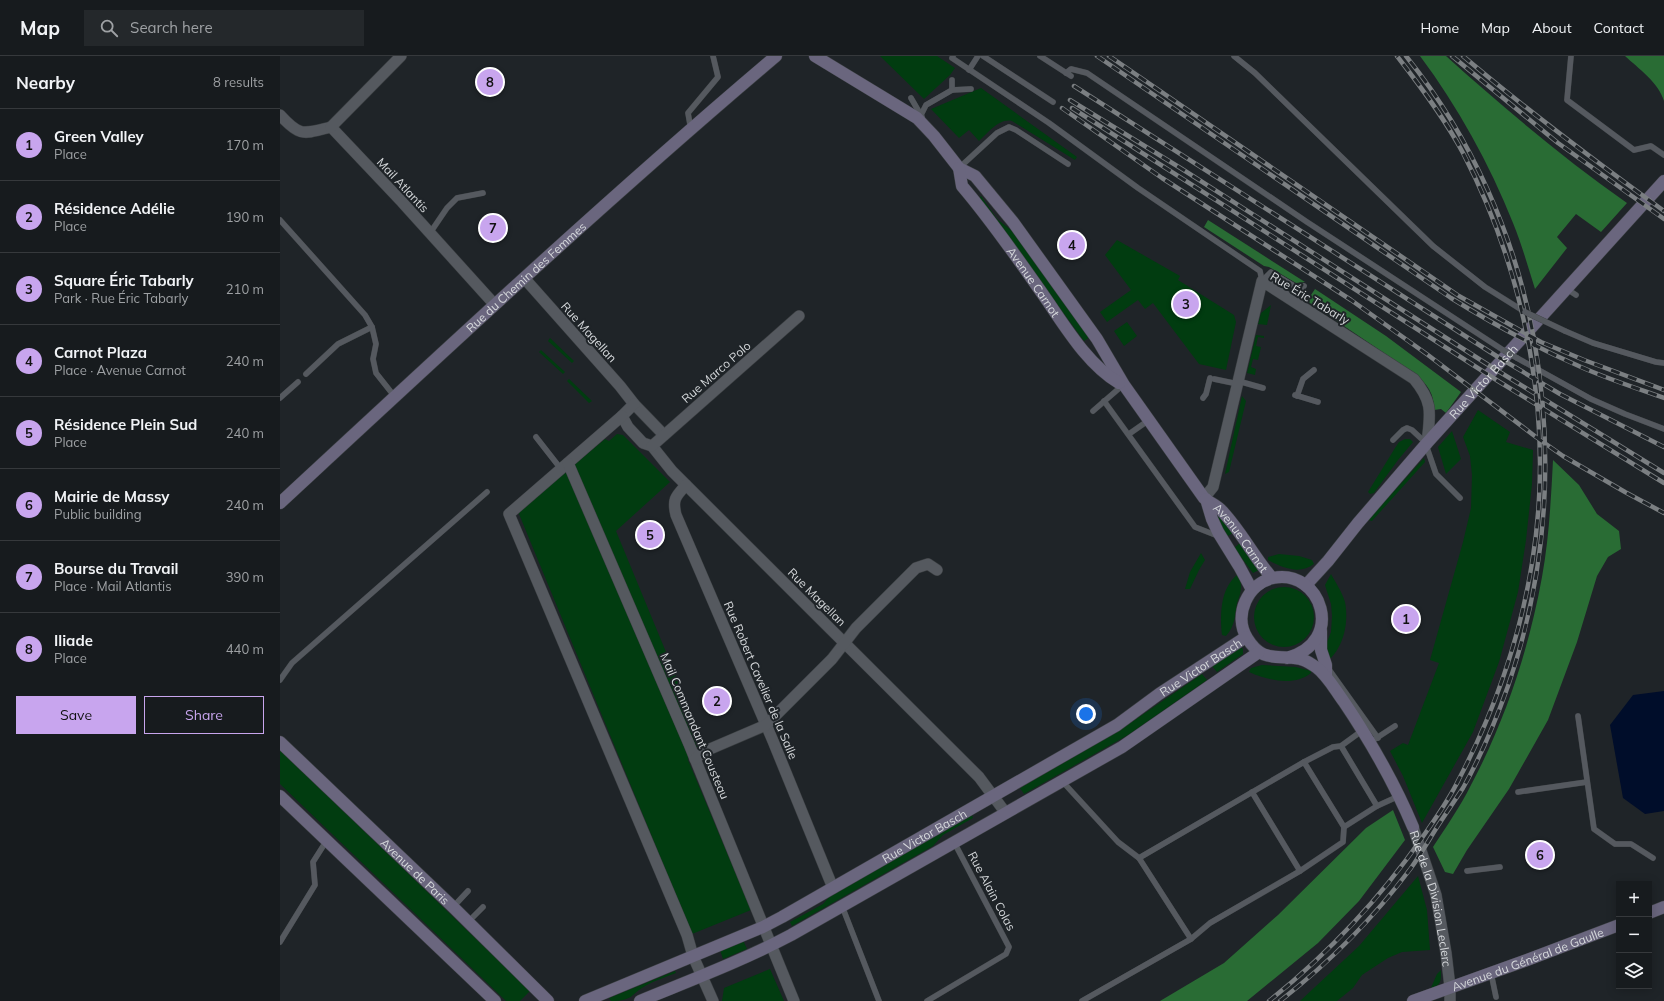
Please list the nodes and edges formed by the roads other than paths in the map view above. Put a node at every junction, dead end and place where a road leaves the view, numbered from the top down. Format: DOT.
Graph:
graph roads {
  1 [pos="400,56"];
  2 [pos="713,56"];
  3 [pos="776,56"];
  4 [pos="815,56"];
  5 [pos="953,56"];
  6 [pos="978,56"];
  7 [pos="982,56"];
  8 [pos="1040,56"];
  9 [pos="1234,56"];
  10 [pos="1570,56"];
  11 [pos="969,70"];
  12 [pos="952,80"];
  13 [pos="970,89"];
  14 [pos="952,90"];
  15 [pos="911,98"];
  16 [pos="1053,102"];
  17 [pos="280,115"];
  18 [pos="921,115"];
  19 [pos="331,127"];
  20 [pos="691,130"];
  21 [pos="930,132"];
  22 [pos="1664,155"];
  23 [pos="1068,164"];
  24 [pos="959,168"];
  25 [pos="1664,181"];
  26 [pos="483,193"];
  27 [pos="280,220"];
  28 [pos="430,233"];
  29 [pos="525,279"];
  30 [pos="1262,281"];
  31 [pos="1304,286"];
  32 [pos="495,305"];
  33 [pos="799,316"];
  34 [pos="372,327"];
  35 [pos="1664,363"];
  36 [pos="1314,370"];
  37 [pos="306,374"];
  38 [pos="298,382"];
  39 [pos="1238,383"];
  40 [pos="1124,385"];
  41 [pos="1263,388"];
  42 [pos="394,397"];
  43 [pos="280,398"];
  44 [pos="1203,398"];
  45 [pos="1104,401"];
  46 [pos="1318,402"];
  47 [pos="634,404"];
  48 [pos="1092,411"];
  49 [pos="622,416"];
  50 [pos="1149,420"];
  51 [pos="1664,429"];
  52 [pos="1129,434"];
  53 [pos="664,435"];
  54 [pos="536,437"];
  55 [pos="1393,440"];
  56 [pos="1426,444"];
  57 [pos="652,446"];
  58 [pos="565,466"];
  59 [pos="686,485"];
  60 [pos="488,492"];
  61 [pos="1205,498"];
  62 [pos="1460,498"];
  63 [pos="280,504"];
  64 [pos="1221,537"];
  65 [pos="937,570"];
  66 [pos="1272,578"];
  67 [pos="1306,585"];
  68 [pos="1252,590"];
  69 [pos="1321,628"];
  70 [pos="1246,637"];
  71 [pos="845,643"];
  72 [pos="1259,652"];
  73 [pos="1287,658"];
  74 [pos="1326,670"];
  75 [pos="280,680"];
  76 [pos="1578,716"];
  77 [pos="766,725"];
  78 [pos="1395,726"];
  79 [pos="1363,730"];
  80 [pos="1374,740"];
  81 [pos="280,742"];
  82 [pos="1341,746"];
  83 [pos="1314,750"];
  84 [pos="1327,750"];
  85 [pos="695,759"];
  86 [pos="1304,762"];
  87 [pos="1061,781"];
  88 [pos="1587,782"];
  89 [pos="1252,792"];
  90 [pos="1518,792"];
  91 [pos="280,796"];
  92 [pos="993,796"];
  93 [pos="1400,796"];
  94 [pos="1376,806"];
  95 [pos="1005,812"];
  96 [pos="1413,827"];
  97 [pos="1344,828"];
  98 [pos="328,840"];
  99 [pos="954,842"];
  100 [pos="1139,858"];
  101 [pos="1653,858"];
  102 [pos="1500,867"];
  103 [pos="1300,871"];
  104 [pos="1467,871"];
  105 [pos="833,888"];
  106 [pos="468,891"];
  107 [pos="842,905"];
  108 [pos="453,907"];
  109 [pos="483,907"];
  110 [pos="1664,907"];
  111 [pos="1652,912"];
  112 [pos="468,922"];
  113 [pos="1616,926"];
  114 [pos="763,927"];
  115 [pos="1191,939"];
  116 [pos="280,942"];
  117 [pos="771,946"];
  118 [pos="693,956"];
  119 [pos="1491,973"];
  120 [pos="702,976"];
  121 [pos="1450,987"];
  122 [pos="1496,997"];
  123 [pos="495,1001"];
  124 [pos="548,1001"];
  125 [pos="585,1001"];
  126 [pos="640,1001"];
  127 [pos="713,1001"];
  128 [pos="794,1001"];
  129 [pos="879,1001"];
  130 [pos="927,1001"];
  131 [pos="1082,1001"];
  132 [pos="1413,1001"];
  133 [pos="1450,1001"];
  1 -- 19 [label="street"];
  2 -- 20 [label="lane"];
  3 -- 20 [label="street, Rue du Chemin des Femmes"];
  4 -- 21 [label="street, Avenue Carnot"];
  5 -- 11 [label="lane"];
  6 -- 11 [label="lane"];
  7 -- 16 [label="lane"];
  8 -- 51 [label="lane, bridge"];
  9 -- 35 [label="lane, bridge"];
  10 -- 22 [label="lane"];
  11 -- 30 [label="lane"];
  12 -- 14 [label="lane"];
  13 -- 14 [label="lane"];
  14 -- 18 [label="lane"];
  15 -- 18 [label="lane"];
  17 -- 19 [label="street"];
  18 -- 21 [label="lane"];
  19 -- 28 [label="street, Mail Atlantis"];
  20 -- 29 [label="street, Rue du Chemin des Femmes"];
  21 -- 24 [label="street, Avenue Carnot"];
  23 -- 24 [label="lane"];
  24 -- 40 [label="street, Avenue Carnot"];
  24 -- 40 [label="street, Avenue Carnot"];
  25 -- 56 [label="street, Rue Victor Basch"];
  26 -- 28 [label="lane"];
  27 -- 34 [label="lane"];
  28 -- 32 [label="street, Mail Atlantis"];
  29 -- 32 [label="street, Rue du Chemin des Femmes"];
  29 -- 47 [label="street, Rue Magellan"];
  30 -- 31 [label="lane"];
  30 -- 39 [label="street, Rue Éric Tabarly"];
  30 -- 56 [label="street, Rue Éric Tabarly"];
  32 -- 42 [label="street, Rue du Chemin des Femmes"];
  33 -- 53 [label="street, Rue Marco Polo"];
  34 -- 37 [label="lane"];
  34 -- 42 [label="lane"];
  36 -- 46 [label="lane"];
  38 -- 43 [label="lane"];
  39 -- 41 [label="lane"];
  39 -- 44 [label="lane"];
  39 -- 61 [label="street, Rue Éric Tabarly"];
  40 -- 45 [label="lane"];
  40 -- 50 [label="street, Avenue Carnot"];
  42 -- 63 [label="street, Rue du Chemin des Femmes"];
  45 -- 48 [label="lane"];
  45 -- 52 [label="lane"];
  47 -- 49 [label="street"];
  47 -- 53 [label="street, Rue Magellan"];
  49 -- 57 [label="street, Rue Magellan"];
  49 -- 58 [label="street"];
  50 -- 52 [label="lane"];
  50 -- 61 [label="street, Avenue Carnot"];
  52 -- 64 [label="lane"];
  53 -- 57 [label="street, Rue Marco Polo"];
  54 -- 58 [label="lane"];
  55 -- 56 [label="lane"];
  56 -- 62 [label="lane"];
  56 -- 67 [label="street, Rue Victor Basch"];
  57 -- 59 [label="street, Rue Magellan"];
  58 -- 85 [label="street, Mail Commandant Cousteau"];
  58 -- 118 [label="street"];
  59 -- 71 [label="street, Rue Magellan"];
  59 -- 77 [label="street, Rue Robert Cavelier de la Salle"];
  60 -- 75 [label="lane"];
  61 -- 64 [label="street, Avenue Carnot"];
  61 -- 66 [label="street, Avenue Carnot"];
  64 -- 68 [label="street, Avenue Carnot"];
  65 -- 71 [label="street"];
  66 -- 67 [label="street"];
  66 -- 68 [label="street"];
  67 -- 69 [label="street"];
  68 -- 70 [label="street"];
  69 -- 73 [label="street"];
  69 -- 74 [label="street, Rue de la Division Leclerc"];
  70 -- 72 [label="street"];
  70 -- 92 [label="street, Rue Victor Basch"];
  71 -- 77 [label="street"];
  71 -- 92 [label="street, Rue Magellan"];
  72 -- 73 [label="street"];
  72 -- 87 [label="street, Rue Victor Basch"];
  73 -- 74 [label="street, Rue de la Division Leclerc"];
  74 -- 79 [label="street, Rue de la Division Leclerc"];
  74 -- 80 [label="lane"];
  76 -- 88 [label="lane"];
  77 -- 85 [label="street"];
  77 -- 105 [label="street, Rue Robert Cavelier de la Salle"];
  78 -- 80 [label="lane"];
  79 -- 80 [label="street, Rue de la Division Leclerc"];
  79 -- 82 [label="lane"];
  80 -- 93 [label="street, Rue de la Division Leclerc"];
  81 -- 108 [label="street, Avenue de Paris"];
  82 -- 84 [label="lane"];
  82 -- 94 [label="lane"];
  83 -- 84 [label="lane"];
  84 -- 86 [label="lane"];
  85 -- 114 [label="street, Mail Commandant Cousteau"];
  86 -- 89 [label="lane"];
  86 -- 97 [label="lane"];
  87 -- 95 [label="street, Rue Victor Basch"];
  87 -- 100 [label="lane"];
  88 -- 90 [label="lane"];
  88 -- 101 [label="lane"];
  89 -- 100 [label="lane"];
  89 -- 103 [label="lane"];
  91 -- 98 [label="street"];
  92 -- 95 [label="street, Rue Magellan"];
  92 -- 105 [label="street, Rue Victor Basch"];
  93 -- 94 [label="lane"];
  93 -- 96 [label="street, Rue de la Division Leclerc"];
  94 -- 97 [label="lane"];
  95 -- 99 [label="street, Rue Victor Basch"];
  96 -- 121 [label="street, Rue de la Division Leclerc"];
  97 -- 103 [label="lane"];
  98 -- 116 [label="lane"];
  98 -- 123 [label="street"];
  99 -- 107 [label="street, Rue Victor Basch"];
  99 -- 130 [label="lane, Rue Alain Colas"];
  100 -- 115 [label="lane"];
  102 -- 104 [label="lane"];
  103 -- 115 [label="lane"];
  105 -- 114 [label="street, Rue Victor Basch"];
  106 -- 108 [label="lane"];
  107 -- 117 [label="street, Rue Victor Basch"];
  107 -- 129 [label="lane"];
  108 -- 112 [label="street, Avenue de Paris"];
  109 -- 112 [label="lane"];
  110 -- 111 [label="street"];
  112 -- 124 [label="street, Avenue de Paris"];
  113 -- 119 [label="street, Avenue du Général de Gaulle"];
  114 -- 117 [label="street, Mail Commandant Cousteau"];
  114 -- 118 [label="street, Rue Victor Basch"];
  115 -- 131 [label="lane"];
  117 -- 120 [label="street, Rue Victor Basch"];
  117 -- 128 [label="street, Mail Commandant Cousteau"];
  118 -- 120 [label="street"];
  118 -- 125 [label="street, Rue Victor Basch"];
  119 -- 121 [label="street, Avenue du Général de Gaulle"];
  119 -- 122 [label="lane"];
  120 -- 126 [label="street, Rue Victor Basch"];
  120 -- 127 [label="street"];
  121 -- 132 [label="street, Avenue du Général de Gaulle"];
  121 -- 133 [label="street, Rue de la Division Leclerc"];
}
